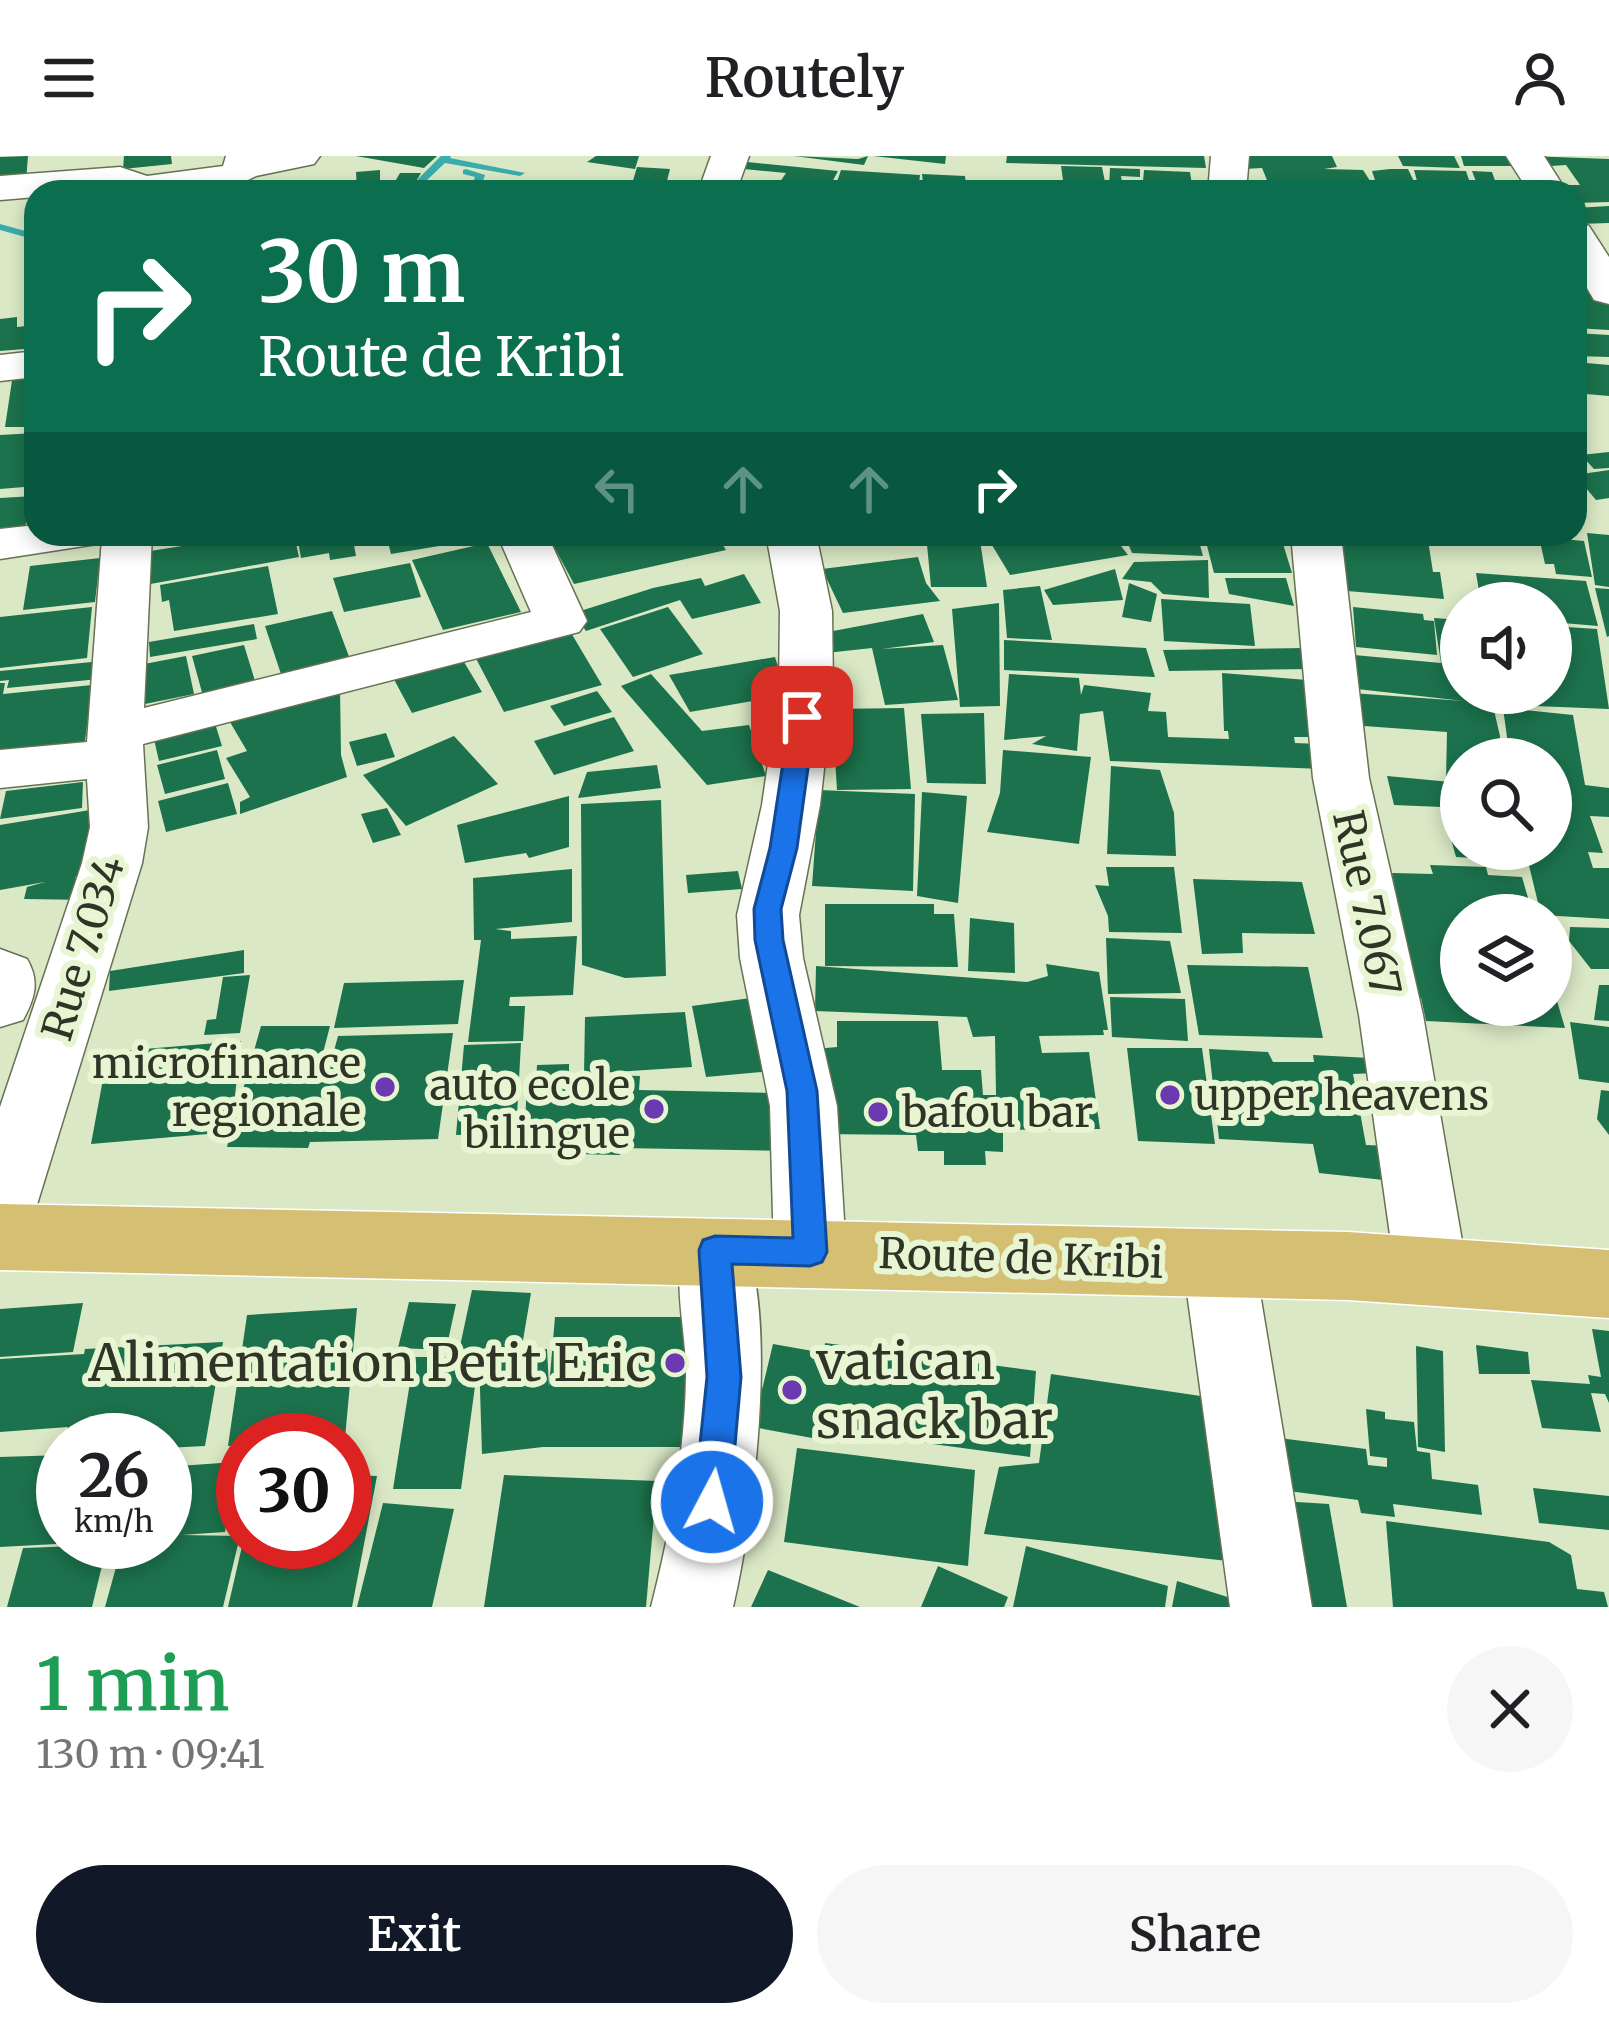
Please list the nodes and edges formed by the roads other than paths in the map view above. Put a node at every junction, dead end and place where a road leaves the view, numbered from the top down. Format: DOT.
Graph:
graph roads {
  1 [pos="302,156"];
  2 [pos="244,162"];
  3 [pos="207,180"];
  4 [pos="1587,255"];
  5 [pos="1609,291"];
  6 [pos="126,546"];
  7 [pos="527,546"];
  8 [pos="795,546"];
  9 [pos="1317,546"];
  10 [pos="115,744"];
  11 [pos="0,769"];
  12 [pos="0,972"];
  13 [pos="0,1003"];
  14 [pos="0,1211"];
  15 [pos="0,1237"];
  16 [pos="715,1250"];
  17 [pos="810,1252"];
  18 [pos="1219,1263"];
  19 [pos="1431,1270"];
  20 [pos="1609,1284"];
  21 [pos="692,1607"];
  22 [pos="1271,1607"];
  1 -- 2 [label="street"];
  2 -- 3 [label="street"];
  4 -- 5 [label="street"];
  6 -- 10 [label="street, Rue 7.034"];
  7 -- 10 [label="street"];
  8 -- 17 [label="street"];
  9 -- 19 [label="street, Rue 7.067"];
  10 -- 11 [label="street"];
  10 -- 14 [label="street, Rue 7.034"];
  12 -- 13 [label="street"];
  15 -- 16 [label="main road, Route de Kribi"];
  16 -- 17 [label="main road, Route de Kribi"];
  16 -- 21 [label="street"];
  17 -- 18 [label="main road, Route de Kribi"];
  18 -- 19 [label="main road, Route de Kribi"];
  18 -- 22 [label="street"];
  19 -- 20 [label="main road, Route de Kribi"];
}
